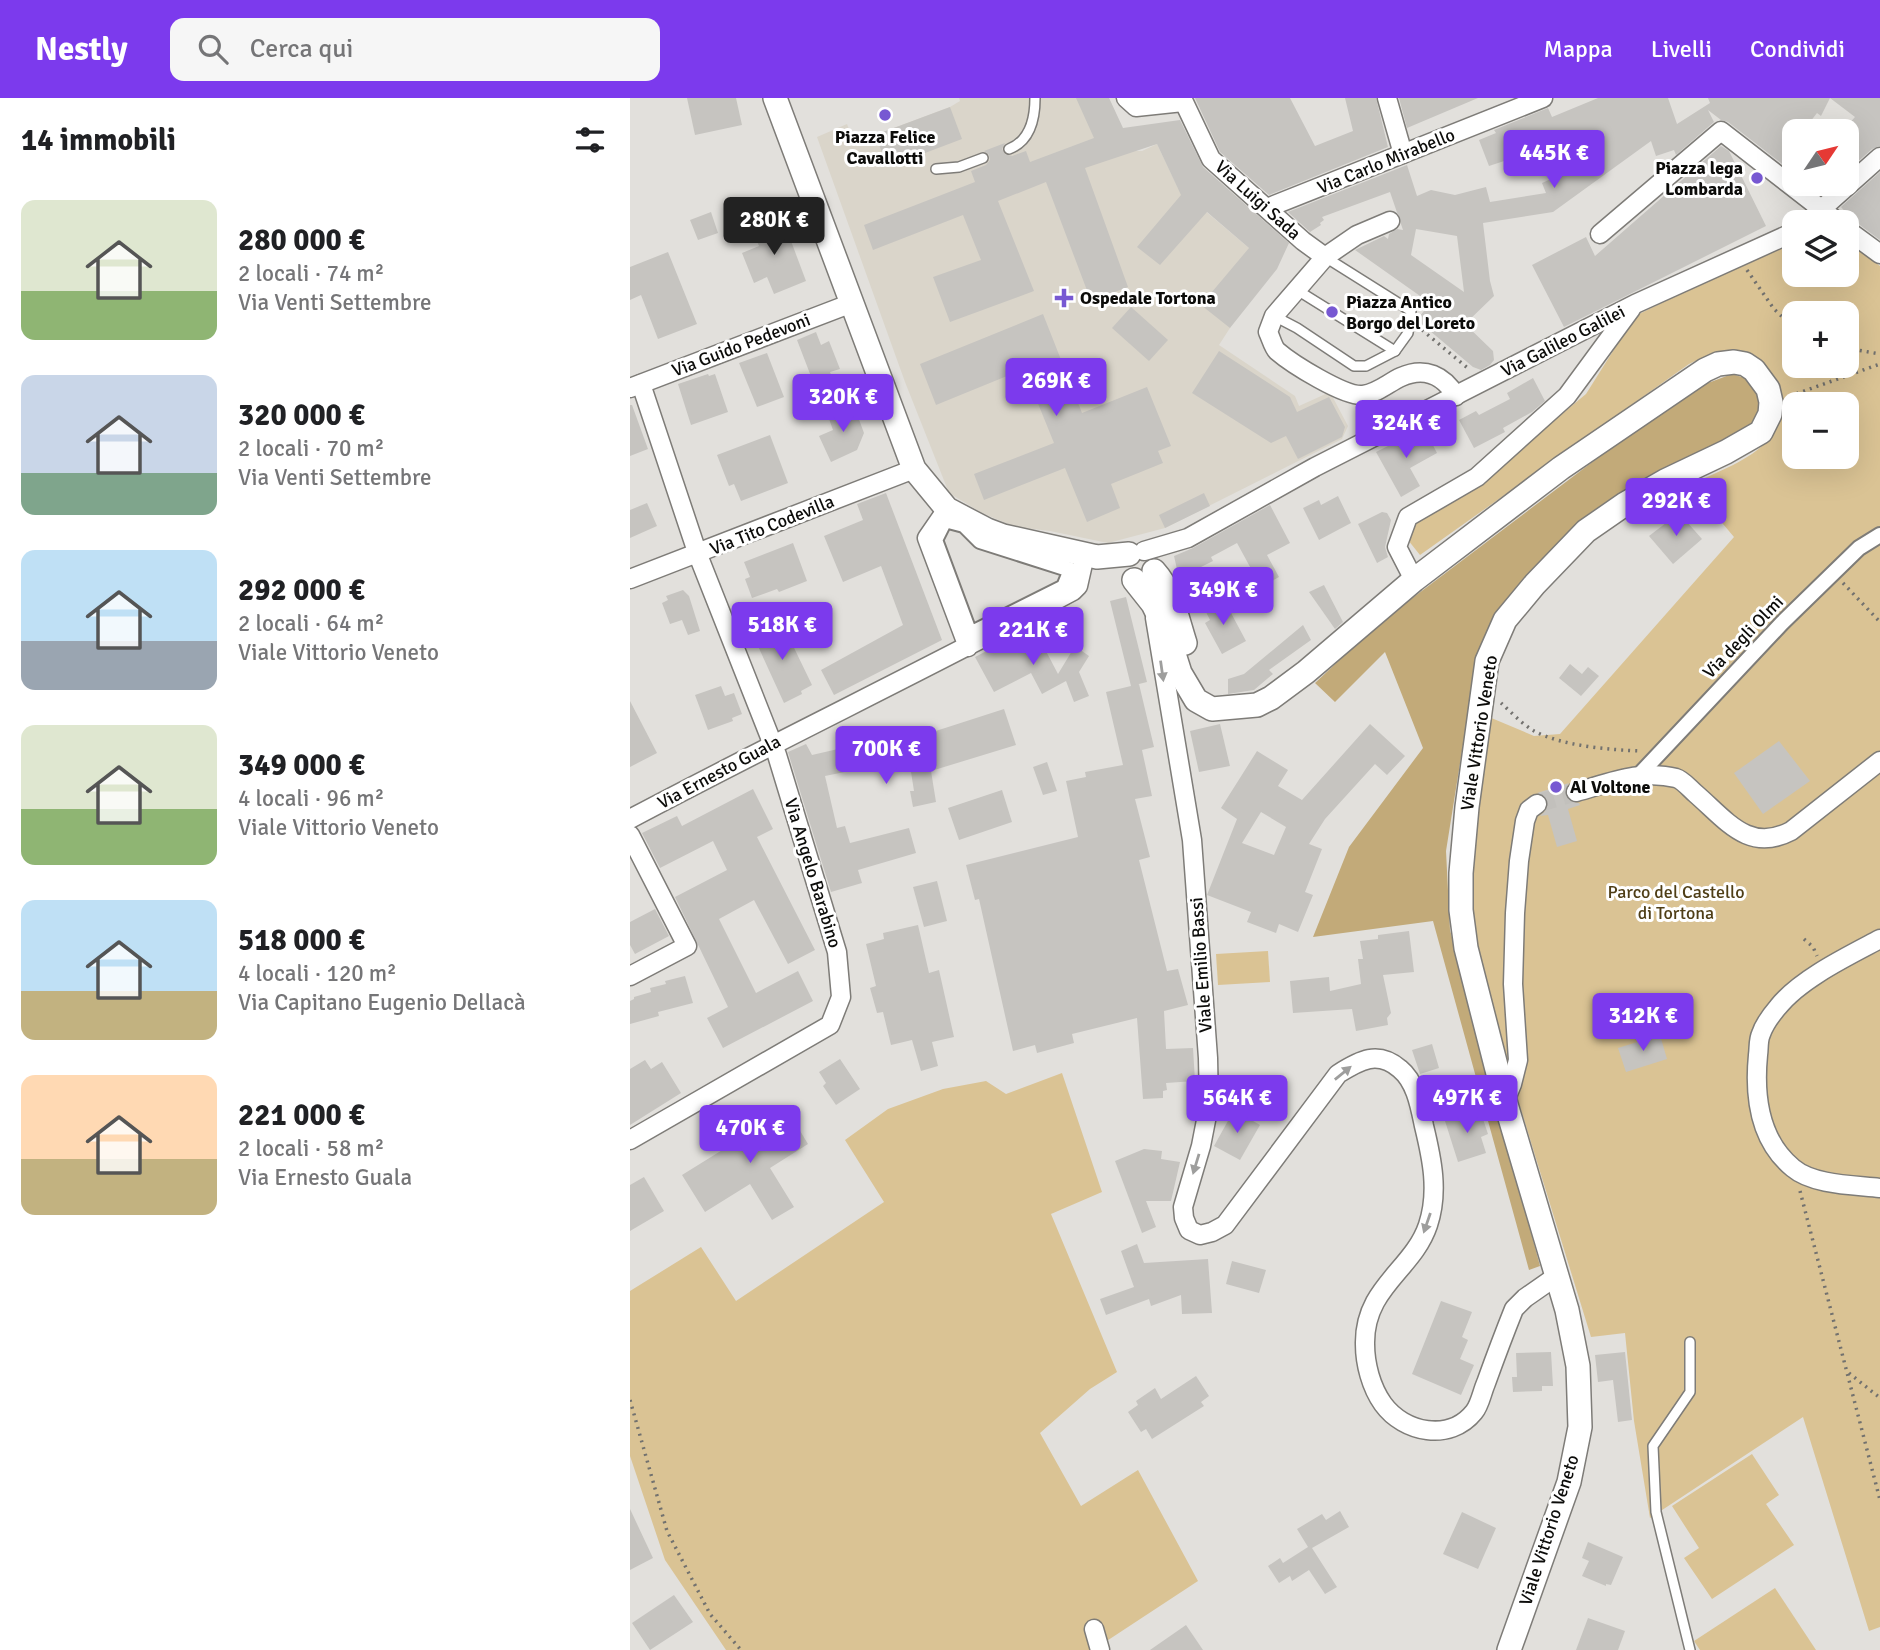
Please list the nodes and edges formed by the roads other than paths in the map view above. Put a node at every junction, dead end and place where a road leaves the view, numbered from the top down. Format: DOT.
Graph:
graph roads {
  1 [pos="775,98"];
  2 [pos="1035,98"];
  3 [pos="1126,98"];
  4 [pos="1387,98"];
  5 [pos="1543,98"];
  6 [pos="1182,100"];
  7 [pos="1508,105"];
  8 [pos="1009,149"];
  9 [pos="1403,154"];
  10 [pos="1880,157"];
  11 [pos="983,158"];
  12 [pos="936,169"];
  13 [pos="1267,208"];
  14 [pos="1822,210"];
  15 [pos="1390,221"];
  16 [pos="1600,234"];
  17 [pos="1782,237"];
  18 [pos="1859,239"];
  19 [pos="1880,254"];
  20 [pos="1325,257"];
  21 [pos="1297,290"];
  22 [pos="852,303"];
  23 [pos="1634,304"];
  24 [pos="1274,316"];
  25 [pos="1395,351"];
  26 [pos="636,386"];
  27 [pos="1456,396"];
  28 [pos="914,469"];
  29 [pos="941,502"];
  30 [pos="1880,535"];
  31 [pos="698,555"];
  32 [pos="1084,561"];
  33 [pos="1140,566"];
  34 [pos="630,579"];
  35 [pos="1414,580"];
  36 [pos="1153,604"];
  37 [pos="968,648"];
  38 [pos="1223,708"];
  39 [pos="772,743"];
  40 [pos="1880,761"];
  41 [pos="1640,774"];
  42 [pos="1576,793"];
  43 [pos="1537,804"];
  44 [pos="630,819"];
  45 [pos="630,835"];
  46 [pos="1880,939"];
  47 [pos="630,976"];
  48 [pos="1505,1101"];
  49 [pos="630,1140"];
  50 [pos="1880,1188"];
  51 [pos="1558,1275"];
  52 [pos="1690,1342"];
  53 [pos="1094,1629"];
  54 [pos="1100,1650"];
  55 [pos="1509,1650"];
  56 [pos="1690,1650"];
  1 -- 22 [label="street"];
  2 -- 8 [label="lane"];
  3 -- 6 [label="street"];
  4 -- 9 [label="street"];
  5 -- 7 [label="street, Via Carlo Mirabello"];
  6 -- 13 [label="street, Via Luigi Sada"];
  7 -- 9 [label="street, Via Carlo Mirabello"];
  9 -- 13 [label="street, Via Carlo Mirabello"];
  10 -- 14 [label="street"];
  11 -- 12 [label="lane"];
  13 -- 20 [label="street, Via Luigi Sada"];
  14 -- 16 [label="street"];
  15 -- 20 [label="street"];
  17 -- 23 [label="street, Via Galileo Galilei"];
  18 -- 19 [label="street"];
  20 -- 21 [label="street"];
  20 -- 25 [label="lane"];
  21 -- 24 [label="street"];
  21 -- 25 [label="lane"];
  22 -- 26 [label="street, Via Guido Pedevoni"];
  22 -- 28 [label="street"];
  23 -- 27 [label="street, Via Galileo Galilei"];
  23 -- 35 [label="street"];
  24 -- 25 [label="lane"];
  24 -- 27 [label="street"];
  26 -- 31 [label="street, Via Angelo Barabino"];
  27 -- 33 [label="street, Via Galileo Galilei"];
  28 -- 29 [label="street"];
  28 -- 31 [label="street, Via Tito Codevilla"];
  29 -- 32 [label="street"];
  29 -- 37 [label="street"];
  30 -- 41 [label="street, Via degli Olmi"];
  31 -- 34 [label="street, Via Tito Codevilla"];
  31 -- 39 [label="street, Via Angelo Barabino"];
  32 -- 32 [label="street"];
  32 -- 33 [label="street"];
  32 -- 37 [label="street, Via Ernesto Guala"];
  33 -- 36 [label="street, Viale Vittorio Veneto"];
  33 -- 38 [label="street"];
  35 -- 38 [label="street, Viale Vittorio Veneto"];
  35 -- 48 [label="street, Viale Vittorio Veneto"];
  36 -- 38 [label="street, Viale Vittorio Veneto"];
  36 -- 51 [label="street, Viale Emilio Bassi, one-way"];
  37 -- 39 [label="street, Via Ernesto Guala"];
  39 -- 44 [label="street, Via Ernesto Guala"];
  39 -- 49 [label="street, Via Angelo Barabino"];
  40 -- 41 [label="street"];
  41 -- 42 [label="street"];
  43 -- 48 [label="street"];
  45 -- 47 [label="street"];
  46 -- 50 [label="street"];
  48 -- 51 [label="street, Viale Vittorio Veneto"];
  51 -- 55 [label="street, Viale Vittorio Veneto"];
  52 -- 56 [label="lane"];
  53 -- 54 [label="street"];
}
